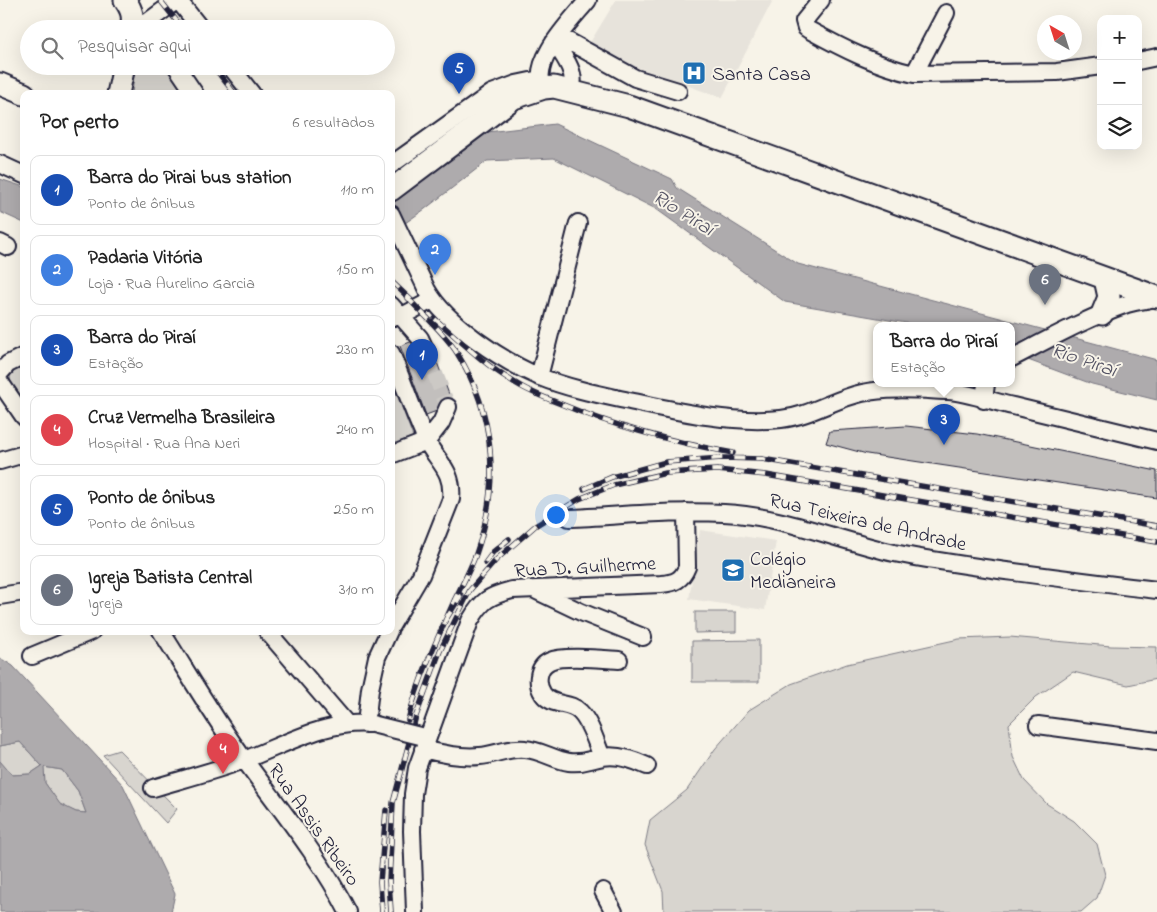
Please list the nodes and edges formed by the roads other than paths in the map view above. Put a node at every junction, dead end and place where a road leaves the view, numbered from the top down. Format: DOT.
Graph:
graph roads {
  1 [pos="125,0"];
  2 [pos="177,0"];
  3 [pos="588,0"];
  4 [pos="822,0"];
  5 [pos="946,13"];
  6 [pos="137,20"];
  7 [pos="149,20"];
  8 [pos="193,20"];
  9 [pos="557,39"];
  10 [pos="1157,57"];
  11 [pos="1142,60"];
  12 [pos="1097,67"];
  13 [pos="914,74"];
  14 [pos="122,75"];
  15 [pos="182,75"];
  16 [pos="237,75"];
  17 [pos="541,82"];
  18 [pos="572,83"];
  19 [pos="0,84"];
  20 [pos="119,90"];
  21 [pos="192,90"];
  22 [pos="249,90"];
  23 [pos="678,91"];
  24 [pos="20,92"];
  25 [pos="395,163"];
  26 [pos="0,164"];
  27 [pos="20,173"];
  28 [pos="395,187"];
  29 [pos="395,223"];
  30 [pos="578,223"];
  31 [pos="1105,279"];
  32 [pos="1157,297"];
  33 [pos="432,300"];
  34 [pos="1102,314"];
  35 [pos="395,317"];
  36 [pos="395,318"];
  37 [pos="426,351"];
  38 [pos="0,354"];
  39 [pos="20,356"];
  40 [pos="1015,356"];
  41 [pos="20,358"];
  42 [pos="395,363"];
  43 [pos="0,373"];
  44 [pos="539,376"];
  45 [pos="0,382"];
  46 [pos="957,388"];
  47 [pos="985,392"];
  48 [pos="448,407"];
  49 [pos="20,411"];
  50 [pos="427,441"];
  51 [pos="1157,441"];
  52 [pos="395,453"];
  53 [pos="20,455"];
  54 [pos="0,461"];
  55 [pos="686,512"];
  56 [pos="569,518"];
  57 [pos="535,590"];
  58 [pos="1157,590"];
  59 [pos="20,593"];
  60 [pos="0,596"];
  61 [pos="395,619"];
  62 [pos="82,635"];
  63 [pos="164,635"];
  64 [pos="270,635"];
  65 [pos="387,635"];
  66 [pos="643,637"];
  67 [pos="32,656"];
  68 [pos="618,660"];
  69 [pos="346,723"];
  70 [pos="369,724"];
  71 [pos="1038,725"];
  72 [pos="1157,740"];
  73 [pos="424,741"];
  74 [pos="602,757"];
  75 [pos="245,760"];
  76 [pos="647,766"];
  77 [pos="153,788"];
  78 [pos="603,891"];
  79 [pos="348,912"];
  80 [pos="415,912"];
  81 [pos="614,912"];
  1 -- 6 [label="main road"];
  2 -- 7 [label="street"];
  2 -- 8 [label="street"];
  3 -- 9 [label="street"];
  4 -- 13 [label="street"];
  5 -- 13 [label="street"];
  9 -- 17 [label="street"];
  9 -- 18 [label="street"];
  9 -- 23 [label="street"];
  10 -- 11 [label="street"];
  12 -- 13 [label="street"];
  14 -- 20 [label="main road"];
  15 -- 21 [label="street"];
  16 -- 22 [label="street"];
  17 -- 18 [label="main road"];
  17 -- 25 [label="street"];
  17 -- 28 [label="main road"];
  18 -- 31 [label="main road"];
  19 -- 24 [label="main road"];
  26 -- 27 [label="street"];
  29 -- 33 [label="street"];
  30 -- 44 [label="street"];
  31 -- 32 [label="main road"];
  31 -- 34 [label="main road"];
  32 -- 34 [label="street"];
  33 -- 35 [label="street"];
  33 -- 44 [label="street"];
  34 -- 40 [label="street"];
  36 -- 37 [label="street"];
  38 -- 39 [label="street"];
  41 -- 43 [label="street"];
  42 -- 50 [label="street"];
  44 -- 46 [label="street"];
  45 -- 49 [label="street"];
  46 -- 47 [label="street"];
  47 -- 51 [label="street"];
  48 -- 50 [label="street"];
  50 -- 52 [label="street"];
  50 -- 61 [label="street"];
  53 -- 54 [label="street"];
  55 -- 56 [label="street, Rua Teixeira de Andrade"];
  55 -- 57 [label="street, Rua D. Guilherme"];
  55 -- 58 [label="street, Rua Teixeira de Andrade"];
  57 -- 66 [label="street"];
  57 -- 73 [label="street, Rua D. Guilherme"];
  59 -- 60 [label="street"];
  62 -- 67 [label="street"];
  63 -- 75 [label="street, Rua Assis Ribeiro"];
  64 -- 69 [label="street"];
  65 -- 70 [label="street"];
  68 -- 74 [label="street"];
  69 -- 70 [label="street"];
  69 -- 75 [label="street"];
  70 -- 73 [label="street, bridge"];
  71 -- 72 [label="street"];
  73 -- 74 [label="street"];
  73 -- 80 [label="street, Rua D. Guilherme"];
  74 -- 76 [label="street"];
  75 -- 77 [label="street"];
  75 -- 79 [label="street, Rua Assis Ribeiro"];
  78 -- 81 [label="street"];
}
